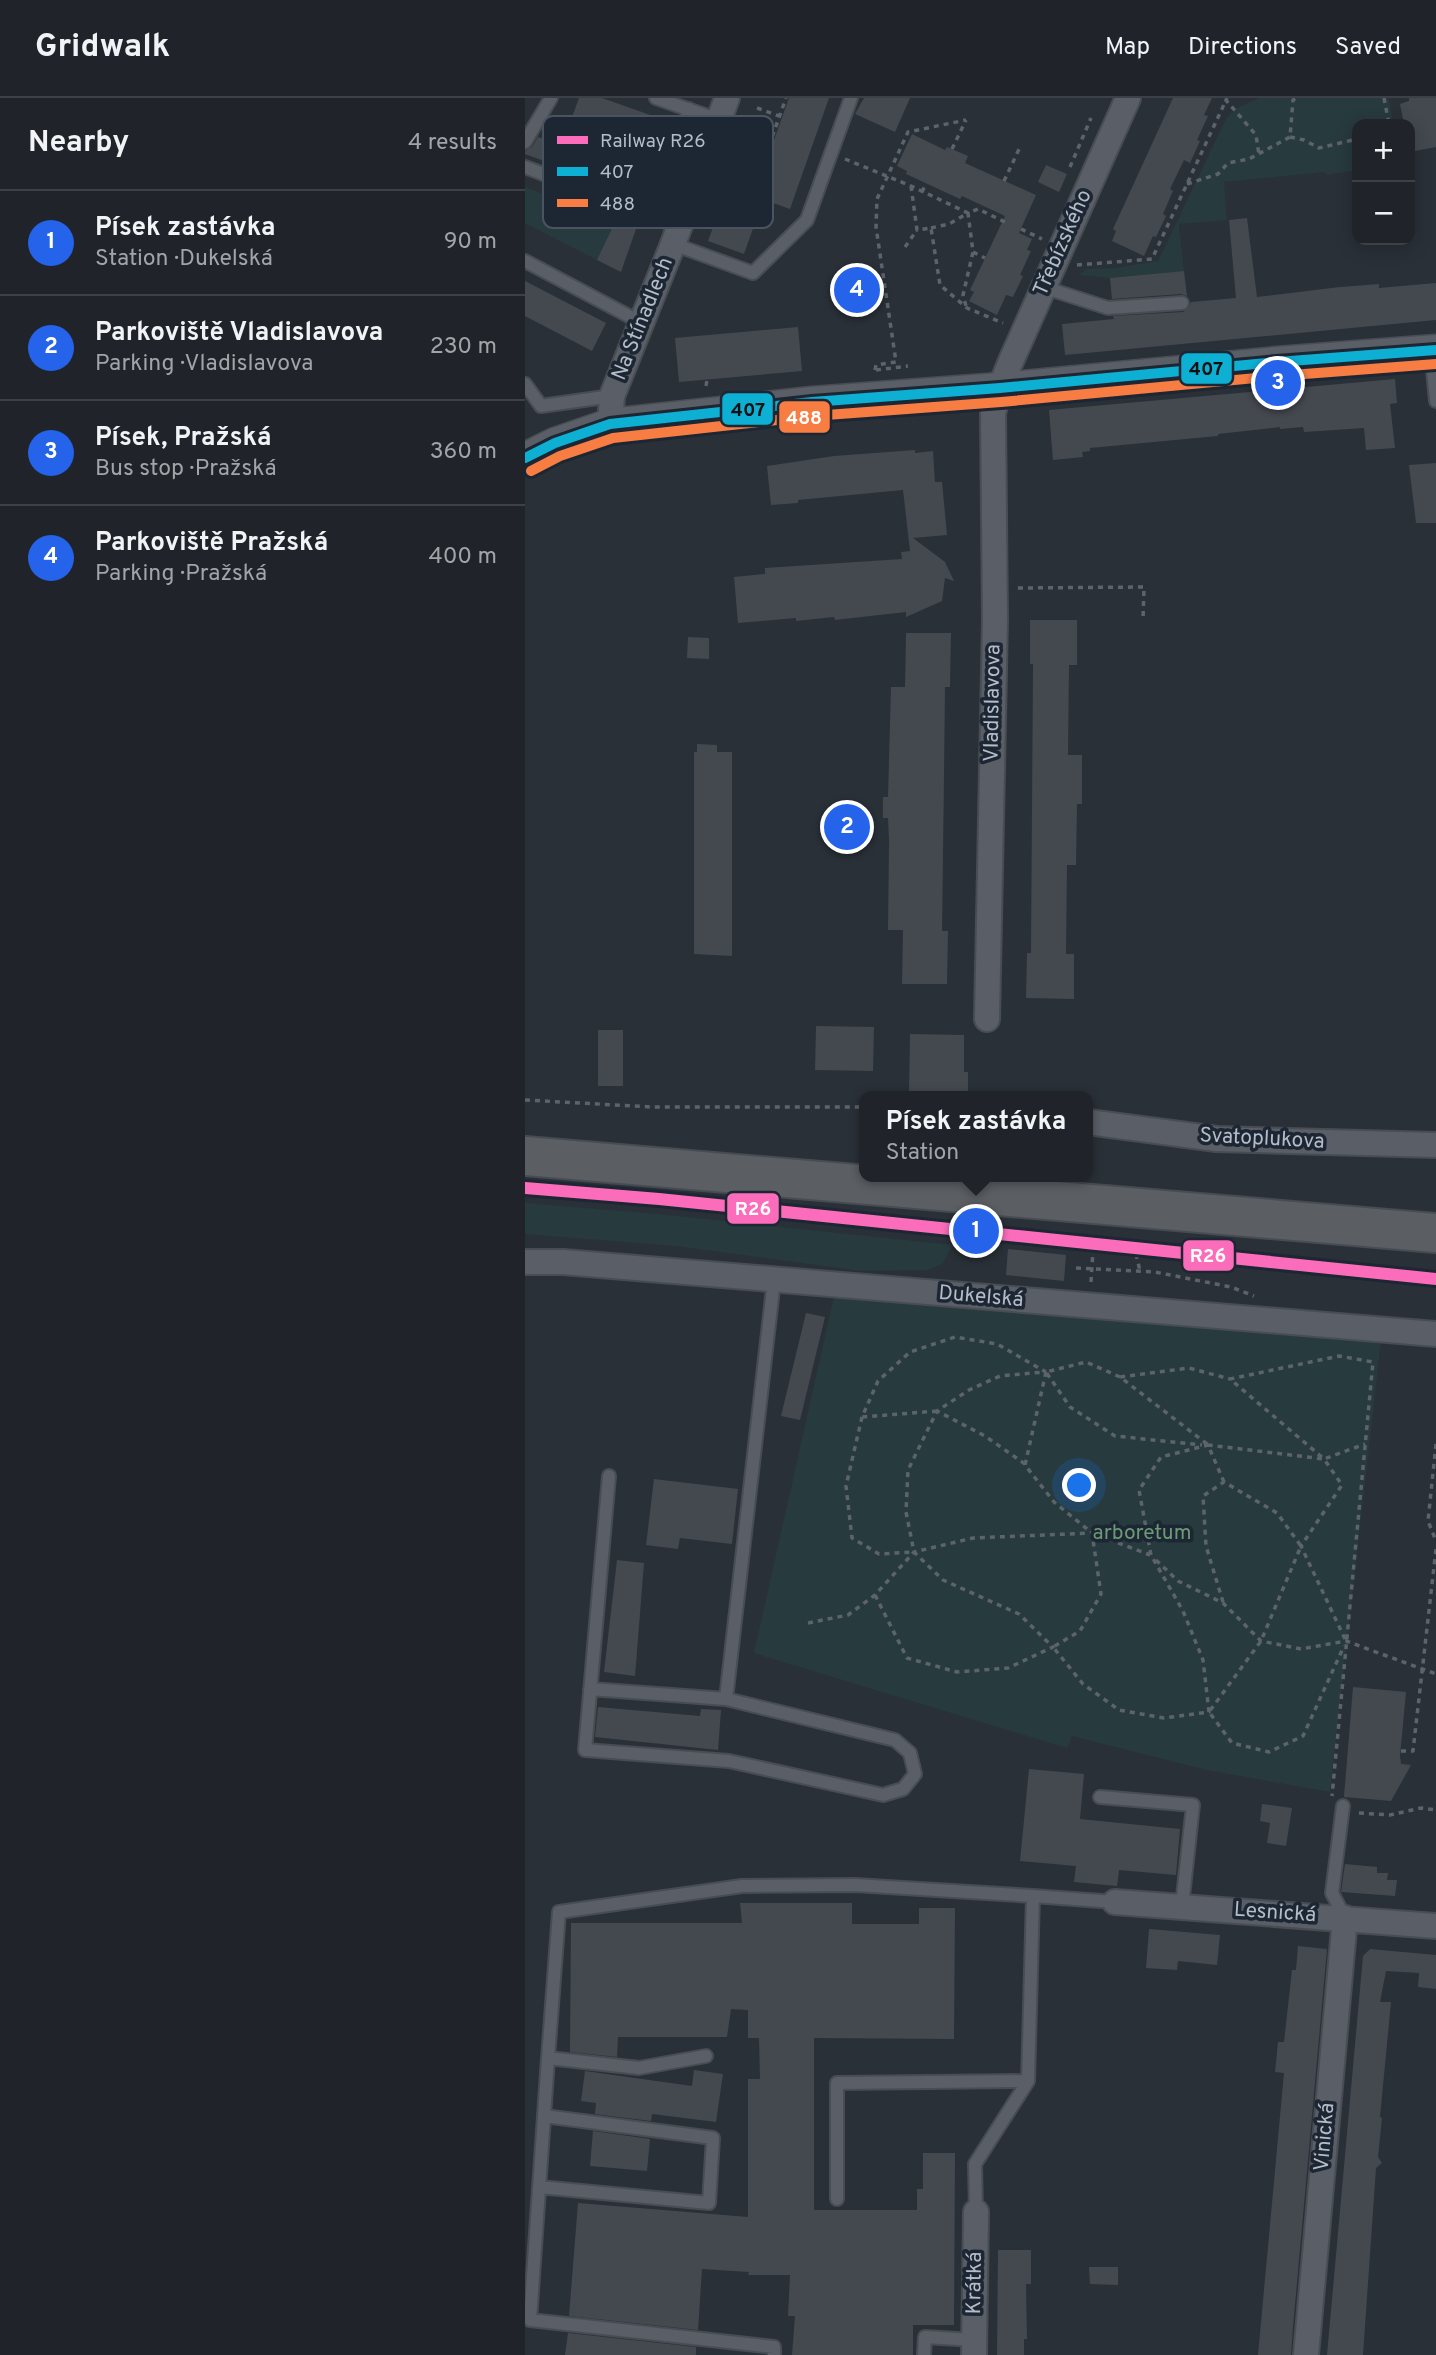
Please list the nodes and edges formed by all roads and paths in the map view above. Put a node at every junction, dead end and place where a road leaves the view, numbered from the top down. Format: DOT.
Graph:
graph roads {
  1 [pos="551,98"];
  2 [pos="656,98"];
  3 [pos="786,98"];
  4 [pos="851,98"];
  5 [pos="1128,98"];
  6 [pos="1226,98"];
  7 [pos="1296,98"];
  8 [pos="1384,98"];
  9 [pos="757,108"];
  10 [pos="689,109"];
  11 [pos="723,109"];
  12 [pos="686,116"];
  13 [pos="781,116"];
  14 [pos="1091,118"];
  15 [pos="1388,119"];
  16 [pos="1290,136"];
  17 [pos="773,138"];
  18 [pos="1352,140"];
  19 [pos="525,142"];
  20 [pos="1021,145"];
  21 [pos="952,149"];
  22 [pos="831,153"];
  23 [pos="1259,155"];
  24 [pos="525,167"];
  25 [pos="1070,167"];
  26 [pos="543,174"];
  27 [pos="888,176"];
  28 [pos="1004,181"];
  29 [pos="926,183"];
  30 [pos="1187,184"];
  31 [pos="911,186"];
  32 [pos="922,192"];
  33 [pos="968,214"];
  34 [pos="1009,224"];
  35 [pos="666,228"];
  36 [pos="679,228"];
  37 [pos="931,228"];
  38 [pos="1021,229"];
  39 [pos="917,230"];
  40 [pos="676,235"];
  41 [pos="1050,242"];
  42 [pos="905,247"];
  43 [pos="973,252"];
  44 [pos="985,258"];
  45 [pos="525,261"];
  46 [pos="1077,265"];
  47 [pos="1043,287"];
  48 [pos="1182,303"];
  49 [pos="967,308"];
  50 [pos="642,323"];
  51 [pos="1012,326"];
  52 [pos="1434,350"];
  53 [pos="908,366"];
  54 [pos="707,380"];
  55 [pos="525,384"];
  56 [pos="706,386"];
  57 [pos="1000,388"];
  58 [pos="1436,401"];
  59 [pos="611,410"];
  60 [pos="525,458"];
  61 [pos="1008,588"];
  62 [pos="1143,621"];
  63 [pos="987,1019"];
  64 [pos="525,1100"];
  65 [pos="859,1107"];
  66 [pos="1093,1123"];
  67 [pos="525,1134"];
  68 [pos="1436,1145"];
  69 [pos="525,1156"];
  70 [pos="859,1160"];
  71 [pos="1093,1179"];
  72 [pos="1436,1210"];
  73 [pos="1436,1233"];
  74 [pos="1093,1250"];
  75 [pos="1136,1254"];
  76 [pos="525,1262"];
  77 [pos="1076,1268"];
  78 [pos="1093,1268"];
  79 [pos="1140,1271"];
  80 [pos="774,1280"];
  81 [pos="1262,1298"];
  82 [pos="1436,1334"];
  83 [pos="1047,1372"];
  84 [pos="1120,1377"];
  85 [pos="1230,1379"];
  86 [pos="937,1411"];
  87 [pos="862,1418"];
  88 [pos="1365,1444"];
  89 [pos="1436,1444"];
  90 [pos="1208,1445"];
  91 [pos="1324,1459"];
  92 [pos="1025,1465"];
  93 [pos="609,1476"];
  94 [pos="1224,1482"];
  95 [pos="1092,1534"];
  96 [pos="1436,1541"];
  97 [pos="1301,1546"];
  98 [pos="1436,1549"];
  99 [pos="913,1552"];
  100 [pos="1151,1555"];
  101 [pos="876,1595"];
  102 [pos="1223,1603"];
  103 [pos="808,1623"];
  104 [pos="1261,1641"];
  105 [pos="1346,1641"];
  106 [pos="1053,1647"];
  107 [pos="1422,1669"];
  108 [pos="1436,1674"];
  109 [pos="590,1689"];
  110 [pos="726,1699"];
  111 [pos="1209,1712"];
  112 [pos="1401,1751"];
  113 [pos="1100,1797"];
  114 [pos="1339,1808"];
  115 [pos="1436,1810"];
  116 [pos="1033,1896"];
  117 [pos="1115,1902"];
  118 [pos="1182,1906"];
  119 [pos="1345,1919"];
  120 [pos="1436,1926"];
  121 [pos="706,2056"];
  122 [pos="548,2058"];
  123 [pos="1028,2081"];
  124 [pos="544,2116"];
  125 [pos="539,2187"];
  126 [pos="837,2199"];
  127 [pos="976,2212"];
  128 [pos="974,2348"];
  129 [pos="776,2352"];
  130 [pos="924,2355"];
  131 [pos="1306,2355"];
  1 -- 19 [label="lane"];
  2 -- 10 [label="lane"];
  3 -- 13 [label="path"];
  4 -- 22 [label="lane"];
  5 -- 47 [label="street, Třebízského"];
  6 -- 23 [label="path"];
  6 -- 30 [label="path"];
  7 -- 16 [label="path"];
  8 -- 15 [label="path"];
  9 -- 13 [label="path"];
  10 -- 11 [label="lane"];
  10 -- 12 [label="lane"];
  13 -- 17 [label="path"];
  14 -- 25 [label="path"];
  16 -- 18 [label="path"];
  16 -- 23 [label="path"];
  20 -- 28 [label="path"];
  21 -- 27 [label="path"];
  22 -- 27 [label="path"];
  22 -- 40 [label="lane"];
  23 -- 30 [label="path"];
  24 -- 26 [label="lane"];
  27 -- 31 [label="path"];
  27 -- 53 [label="path"];
  29 -- 32 [label="path"];
  30 -- 46 [label="path"];
  31 -- 32 [label="path"];
  31 -- 39 [label="path"];
  32 -- 33 [label="path"];
  33 -- 34 [label="path"];
  33 -- 37 [label="path"];
  33 -- 43 [label="path"];
  35 -- 40 [label="lane"];
  36 -- 40 [label="street, Na Stínadlech"];
  37 -- 39 [label="path"];
  37 -- 49 [label="path"];
  38 -- 41 [label="path"];
  39 -- 42 [label="path"];
  40 -- 50 [label="street, Na Stínadlech"];
  43 -- 44 [label="path"];
  43 -- 49 [label="path"];
  45 -- 50 [label="lane"];
  47 -- 48 [label="lane"];
  47 -- 57 [label="street, Třebízského"];
  49 -- 51 [label="path"];
  50 -- 59 [label="street, Na Stínadlech"];
  52 -- 57 [label="street"];
  52 -- 58 [label="lane"];
  54 -- 56 [label="path"];
  55 -- 59 [label="lane"];
  57 -- 59 [label="street"];
  57 -- 63 [label="street, Vladislavova"];
  59 -- 60 [label="street"];
  61 -- 62 [label="path"];
  64 -- 65 [label="path"];
  66 -- 68 [label="street, Svatoplukova"];
  67 -- 70 [label="highway"];
  69 -- 73 [label="highway"];
  71 -- 72 [label="highway"];
  74 -- 78 [label="path"];
  75 -- 79 [label="path"];
  76 -- 80 [label="street, Dukelská"];
  77 -- 78 [label="path"];
  78 -- 79 [label="path"];
  79 -- 81 [label="path"];
  80 -- 82 [label="street, Dukelská"];
  80 -- 110 [label="lane"];
  83 -- 84 [label="path"];
  83 -- 86 [label="path"];
  83 -- 87 [label="path"];
  83 -- 90 [label="path"];
  83 -- 92 [label="path"];
  84 -- 85 [label="path"];
  84 -- 90 [label="path"];
  85 -- 88 [label="path"];
  85 -- 91 [label="path"];
  86 -- 87 [label="path"];
  86 -- 92 [label="path"];
  86 -- 99 [label="path"];
  87 -- 99 [label="path"];
  88 -- 91 [label="path"];
  88 -- 105 [label="path"];
  89 -- 96 [label="path"];
  90 -- 91 [label="path"];
  90 -- 94 [label="path"];
  90 -- 100 [label="path"];
  91 -- 97 [label="path"];
  92 -- 95 [label="path"];
  93 -- 109 [label="lane"];
  94 -- 97 [label="path"];
  94 -- 102 [label="path"];
  95 -- 99 [label="path"];
  95 -- 100 [label="path"];
  95 -- 106 [label="path"];
  97 -- 104 [label="path"];
  97 -- 105 [label="path"];
  98 -- 107 [label="path"];
  99 -- 101 [label="path"];
  99 -- 106 [label="path"];
  100 -- 102 [label="path"];
  100 -- 111 [label="path"];
  101 -- 103 [label="path"];
  101 -- 106 [label="path"];
  102 -- 104 [label="path"];
  104 -- 105 [label="path"];
  104 -- 111 [label="path"];
  105 -- 107 [label="path"];
  105 -- 111 [label="path"];
  105 -- 114 [label="path"];
  106 -- 111 [label="path"];
  107 -- 108 [label="path"];
  107 -- 112 [label="path"];
  109 -- 110 [label="lane"];
  109 -- 110 [label="lane"];
  113 -- 118 [label="lane"];
  114 -- 115 [label="path"];
  114 -- 119 [label="lane"];
  116 -- 117 [label="lane"];
  116 -- 122 [label="lane"];
  116 -- 123 [label="lane"];
  117 -- 118 [label="street, Lesnická"];
  118 -- 119 [label="street, Lesnická"];
  119 -- 120 [label="street, Lesnická"];
  119 -- 131 [label="street, Vinická"];
  121 -- 122 [label="lane"];
  122 -- 124 [label="lane"];
  123 -- 126 [label="lane"];
  123 -- 127 [label="lane"];
  124 -- 125 [label="lane"];
  124 -- 125 [label="lane"];
  125 -- 129 [label="lane"];
  127 -- 128 [label="street, Krátká"];
  128 -- 130 [label="lane"];
}
